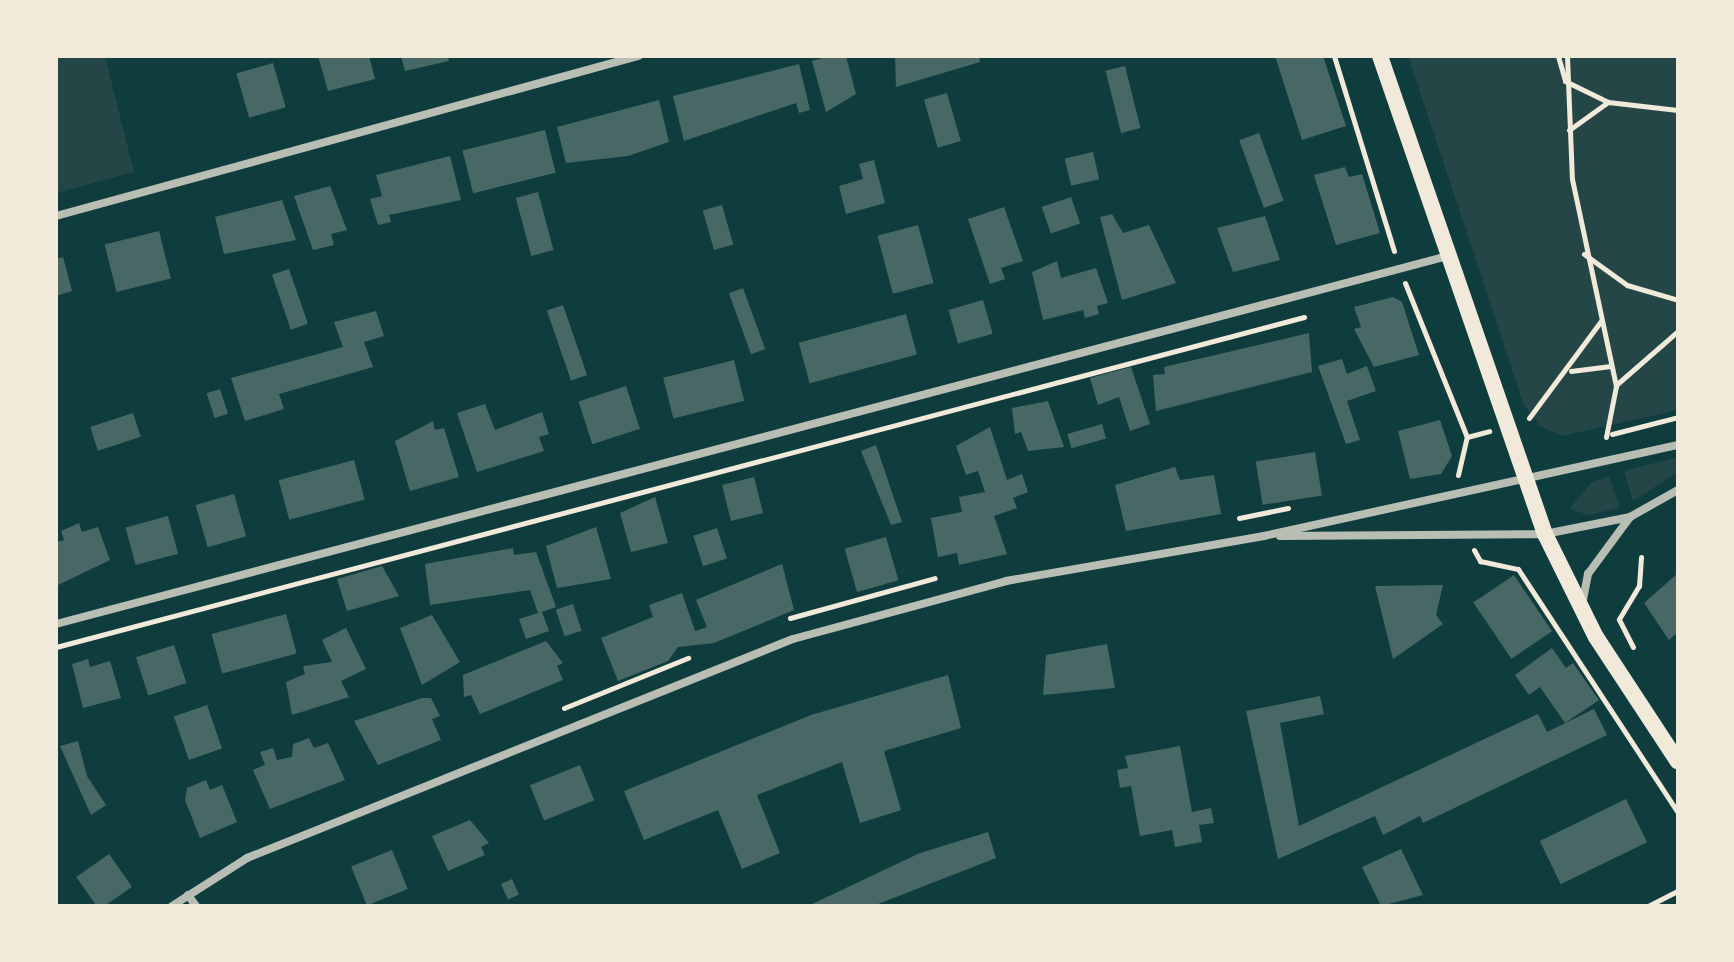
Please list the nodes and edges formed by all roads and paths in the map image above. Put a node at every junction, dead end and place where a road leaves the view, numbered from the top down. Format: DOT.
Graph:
graph roads {
  1 [pos="638,56"];
  2 [pos="1380,56"];
  3 [pos="1558,56"];
  4 [pos="1567,56"];
  5 [pos="1565,81"];
  6 [pos="1608,102"];
  7 [pos="1678,110"];
  8 [pos="1569,130"];
  9 [pos="56,216"];
  10 [pos="1583,254"];
  11 [pos="1444,257"];
  12 [pos="1408,289"];
  13 [pos="1393,293"];
  14 [pos="1678,300"];
  15 [pos="1317,313"];
  16 [pos="1601,321"];
  17 [pos="1678,331"];
  18 [pos="1611,366"];
  19 [pos="1570,371"];
  20 [pos="1616,386"];
  21 [pos="1678,417"];
  22 [pos="1503,427"];
  23 [pos="1678,445"];
  24 [pos="1524,481"];
  25 [pos="1678,490"];
  26 [pos="1461,494"];
  27 [pos="1630,517"];
  28 [pos="1545,534"];
  29 [pos="1264,536"];
  30 [pos="1468,538"];
  31 [pos="1641,557"];
  32 [pos="1581,610"];
  33 [pos="56,624"];
  34 [pos="56,647"];
  35 [pos="1643,663"];
  36 [pos="1678,762"];
  37 [pos="1678,813"];
  38 [pos="1678,891"];
  39 [pos="188,895"];
  40 [pos="172,906"];
  41 [pos="196,906"];
  42 [pos="1648,906"];
  1 -- 9 [label="street"];
  2 -- 11 [label="main road"];
  3 -- 5 [label="path"];
  4 -- 5 [label="path"];
  5 -- 6 [label="path"];
  5 -- 8 [label="path"];
  6 -- 7 [label="path"];
  6 -- 8 [label="path"];
  8 -- 10 [label="path"];
  10 -- 14 [label="path"];
  10 -- 16 [label="path"];
  11 -- 22 [label="main road"];
  11 -- 33 [label="street"];
  12 -- 13 [label="path"];
  15 -- 34 [label="path"];
  16 -- 18 [label="path"];
  16 -- 19 [label="path"];
  17 -- 20 [label="path"];
  18 -- 19 [label="path"];
  18 -- 20 [label="path"];
  19 -- 22 [label="path"];
  20 -- 21 [label="path"];
  22 -- 24 [label="main road"];
  22 -- 26 [label="path"];
  23 -- 24 [label="street"];
  24 -- 26 [label="street"];
  24 -- 28 [label="main road"];
  25 -- 27 [label="street"];
  26 -- 29 [label="street"];
  27 -- 28 [label="street"];
  27 -- 32 [label="street"];
  28 -- 30 [label="street"];
  28 -- 32 [label="main road"];
  29 -- 30 [label="street"];
  29 -- 39 [label="street"];
  30 -- 37 [label="path"];
  31 -- 35 [label="path"];
  32 -- 36 [label="main road"];
  38 -- 42 [label="path"];
  39 -- 40 [label="street"];
  39 -- 41 [label="street"];
}
